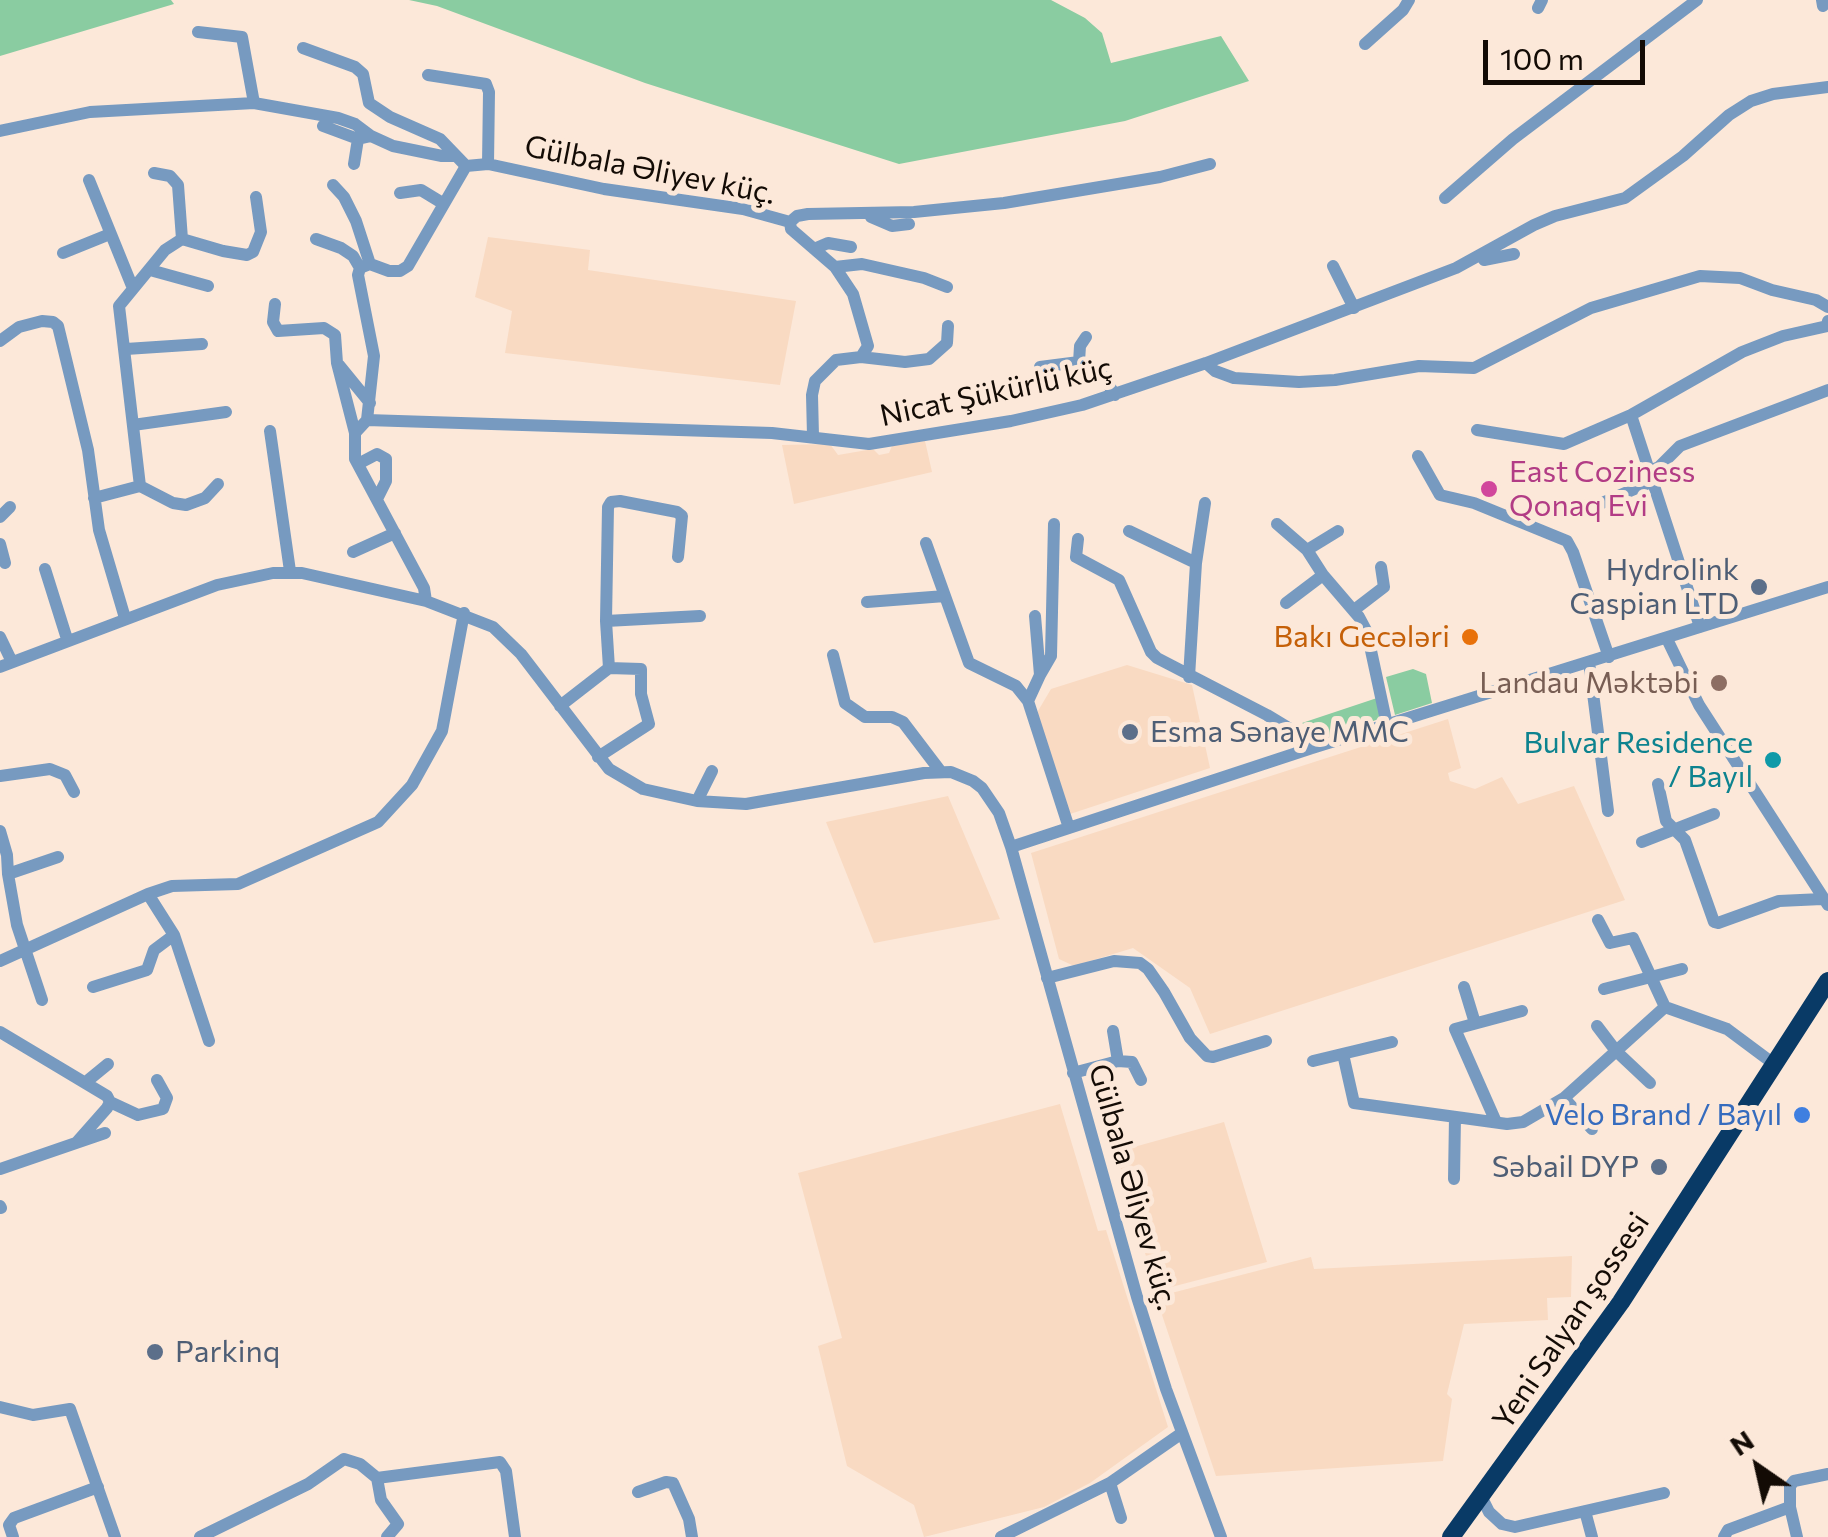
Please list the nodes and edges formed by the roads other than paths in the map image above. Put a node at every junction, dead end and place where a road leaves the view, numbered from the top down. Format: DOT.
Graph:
graph roads {
  1 [pos="1410,0"];
  2 [pos="1697,0"];
  3 [pos="198,32"];
  4 [pos="1365,44"];
  5 [pos="303,48"];
  6 [pos="428,74"];
  7 [pos="1828,88"];
  8 [pos="254,103"];
  9 [pos="322,126"];
  10 [pos="0,132"];
  11 [pos="364,138"];
  12 [pos="461,161"];
  13 [pos="354,164"];
  14 [pos="488,164"];
  15 [pos="1210,164"];
  16 [pos="154,173"];
  17 [pos="89,180"];
  18 [pos="333,185"];
  19 [pos="400,193"];
  20 [pos="256,197"];
  21 [pos="1444,198"];
  22 [pos="444,204"];
  23 [pos="864,214"];
  24 [pos="790,222"];
  25 [pos="909,224"];
  26 [pos="110,234"];
  27 [pos="182,239"];
  28 [pos="316,240"];
  29 [pos="851,247"];
  30 [pos="814,249"];
  31 [pos="63,253"];
  32 [pos="1514,254"];
  33 [pos="1476,259"];
  34 [pos="365,266"];
  35 [pos="1333,266"];
  36 [pos="835,267"];
  37 [pos="150,270"];
  38 [pos="132,286"];
  39 [pos="208,286"];
  40 [pos="947,287"];
  41 [pos="274,304"];
  42 [pos="1828,307"];
  43 [pos="1354,308"];
  44 [pos="1828,325"];
  45 [pos="948,326"];
  46 [pos="1086,337"];
  47 [pos="0,341"];
  48 [pos="202,344"];
  49 [pos="126,349"];
  50 [pos="860,357"];
  51 [pos="1078,362"];
  52 [pos="337,363"];
  53 [pos="1206,363"];
  54 [pos="1040,367"];
  55 [pos="1828,390"];
  56 [pos="1116,395"];
  57 [pos="370,403"];
  58 [pos="226,412"];
  59 [pos="1631,415"];
  60 [pos="367,420"];
  61 [pos="134,425"];
  62 [pos="1477,430"];
  63 [pos="270,431"];
  64 [pos="354,433"];
  65 [pos="813,436"];
  66 [pos="1418,456"];
  67 [pos="358,464"];
  68 [pos="1651,476"];
  69 [pos="218,484"];
  70 [pos="140,486"];
  71 [pos="94,498"];
  72 [pos="378,500"];
  73 [pos="1205,503"];
  74 [pos="1602,503"];
  75 [pos="1054,524"];
  76 [pos="1278,524"];
  77 [pos="1338,531"];
  78 [pos="1129,532"];
  79 [pos="395,533"];
  80 [pos="1078,539"];
  81 [pos="926,543"];
  82 [pos="0,544"];
  83 [pos="1307,550"];
  84 [pos="352,552"];
  85 [pos="678,557"];
  86 [pos="5,563"];
  87 [pos="1196,564"];
  88 [pos="1381,568"];
  89 [pos="46,569"];
  90 [pos="290,571"];
  91 [pos="1323,575"];
  92 [pos="1828,587"];
  93 [pos="945,596"];
  94 [pos="426,601"];
  95 [pos="867,602"];
  96 [pos="1286,603"];
  97 [pos="1354,610"];
  98 [pos="464,614"];
  99 [pos="700,616"];
  100 [pos="1035,616"];
  101 [pos="125,618"];
  102 [pos="606,621"];
  103 [pos="1700,627"];
  104 [pos="0,637"];
  105 [pos="67,639"];
  106 [pos="1667,639"];
  107 [pos="833,656"];
  108 [pos="1610,656"];
  109 [pos="1589,662"];
  110 [pos="6,664"];
  111 [pos="608,668"];
  112 [pos="1040,675"];
  113 [pos="1189,678"];
  114 [pos="1028,702"];
  115 [pos="560,706"];
  116 [pos="1387,725"];
  117 [pos="1312,748"];
  118 [pos="598,757"];
  119 [pos="712,771"];
  120 [pos="942,772"];
  121 [pos="0,776"];
  122 [pos="1658,784"];
  123 [pos="74,792"];
  124 [pos="697,800"];
  125 [pos="1608,811"];
  126 [pos="1714,814"];
  127 [pos="1069,828"];
  128 [pos="1678,830"];
  129 [pos="0,831"];
  130 [pos="1642,842"];
  131 [pos="1012,847"];
  132 [pos="58,857"];
  133 [pos="8,874"];
  134 [pos="148,894"];
  135 [pos="1825,902"];
  136 [pos="1598,920"];
  137 [pos="174,935"];
  138 [pos="25,949"];
  139 [pos="0,961"];
  140 [pos="1682,969"];
  141 [pos="1650,976"];
  142 [pos="1047,978"];
  143 [pos="1828,981"];
  144 [pos="94,987"];
  145 [pos="1464,987"];
  146 [pos="1604,990"];
  147 [pos="42,1000"];
  148 [pos="1665,1007"];
  149 [pos="1522,1011"];
  150 [pos="1475,1022"];
  151 [pos="1597,1026"];
  152 [pos="1112,1031"];
  153 [pos="0,1032"];
  154 [pos="209,1041"];
  155 [pos="1266,1041"];
  156 [pos="1392,1042"];
  157 [pos="1616,1050"];
  158 [pos="1343,1054"];
  159 [pos="1118,1060"];
  160 [pos="1314,1060"];
  161 [pos="108,1064"];
  162 [pos="1774,1064"];
  163 [pos="1073,1073"];
  164 [pos="157,1080"];
  165 [pos="1141,1080"];
  166 [pos="86,1082"];
  167 [pos="1650,1083"];
  168 [pos="1564,1098"];
  169 [pos="110,1102"];
  170 [pos="1455,1117"];
  171 [pos="1496,1122"];
  172 [pos="1592,1129"];
  173 [pos="105,1133"];
  174 [pos="77,1142"];
  175 [pos="0,1169"];
  176 [pos="1454,1180"];
  177 [pos="0,1408"];
  178 [pos="1182,1433"];
  179 [pos="1828,1474"];
  180 [pos="377,1478"];
  181 [pos="1110,1483"];
  182 [pos="98,1487"];
  183 [pos="638,1492"];
  184 [pos="1664,1493"];
  185 [pos="1482,1498"];
  186 [pos="1790,1508"];
  187 [pos="1584,1511"];
  188 [pos="1122,1518"];
  189 [pos="13,1537"];
  190 [pos="115,1537"];
  191 [pos="200,1537"];
  192 [pos="387,1537"];
  193 [pos="515,1537"];
  194 [pos="692,1537"];
  195 [pos="1001,1537"];
  196 [pos="1221,1537"];
  197 [pos="1451,1537"];
  198 [pos="1592,1537"];
  199 [pos="1724,1537"];
  200 [pos="1797,1537"];
  1 -- 4 [label="street"];
  2 -- 21 [label="street"];
  3 -- 8 [label="street"];
  5 -- 12 [label="street"];
  6 -- 14 [label="street"];
  7 -- 33 [label="street, Nicat Şükürlü küç"];
  8 -- 10 [label="street, Gülbala Əliyev küç."];
  8 -- 11 [label="street, Gülbala Əliyev küç."];
  9 -- 11 [label="street"];
  11 -- 12 [label="street, Gülbala Əliyev küç."];
  11 -- 13 [label="street"];
  12 -- 14 [label="street, Gülbala Əliyev küç."];
  12 -- 22 [label="street"];
  14 -- 24 [label="street, Gülbala Əliyev küç."];
  15 -- 23 [label="street"];
  16 -- 27 [label="street"];
  17 -- 26 [label="street"];
  18 -- 34 [label="street"];
  19 -- 22 [label="street"];
  20 -- 27 [label="street"];
  22 -- 34 [label="street"];
  23 -- 24 [label="street"];
  23 -- 25 [label="street"];
  24 -- 30 [label="street, Gülbala Əliyev küç."];
  26 -- 31 [label="street"];
  26 -- 38 [label="street"];
  27 -- 37 [label="street"];
  28 -- 34 [label="street"];
  29 -- 30 [label="street"];
  30 -- 36 [label="street, Gülbala Əliyev küç."];
  32 -- 33 [label="street"];
  33 -- 43 [label="street, Nicat Şükürlü küç"];
  34 -- 57 [label="street"];
  35 -- 43 [label="street"];
  36 -- 40 [label="street"];
  36 -- 50 [label="street, Gülbala Əliyev küç."];
  37 -- 38 [label="street"];
  37 -- 39 [label="street"];
  38 -- 49 [label="street"];
  41 -- 52 [label="street"];
  42 -- 53 [label="street"];
  43 -- 53 [label="street, Nicat Şükürlü küç"];
  44 -- 59 [label="street"];
  45 -- 50 [label="street"];
  46 -- 51 [label="street"];
  47 -- 71 [label="street"];
  48 -- 49 [label="street"];
  49 -- 61 [label="street"];
  50 -- 65 [label="street"];
  51 -- 54 [label="street"];
  51 -- 56 [label="street"];
  52 -- 57 [label="street"];
  52 -- 64 [label="street"];
  53 -- 56 [label="street, Nicat Şükürlü küç"];
  55 -- 68 [label="street"];
  56 -- 65 [label="street, Nicat Şükürlü küç"];
  57 -- 60 [label="street"];
  58 -- 61 [label="street"];
  59 -- 62 [label="street"];
  59 -- 68 [label="street"];
  60 -- 64 [label="street"];
  60 -- 65 [label="street, Nicat Şükürlü küç"];
  61 -- 70 [label="street"];
  63 -- 90 [label="street"];
  64 -- 67 [label="street"];
  66 -- 108 [label="street"];
  67 -- 72 [label="street"];
  67 -- 72 [label="street"];
  68 -- 74 [label="street"];
  68 -- 103 [label="street"];
  69 -- 70 [label="street"];
  70 -- 71 [label="street"];
  71 -- 101 [label="street"];
  72 -- 79 [label="street"];
  73 -- 87 [label="street"];
  75 -- 112 [label="street"];
  76 -- 83 [label="street"];
  77 -- 83 [label="street"];
  78 -- 87 [label="street"];
  79 -- 84 [label="street"];
  79 -- 94 [label="street"];
  80 -- 113 [label="street"];
  81 -- 93 [label="street"];
  82 -- 86 [label="street"];
  83 -- 91 [label="street"];
  85 -- 102 [label="street"];
  87 -- 113 [label="street"];
  88 -- 97 [label="street"];
  89 -- 105 [label="street"];
  90 -- 94 [label="street"];
  90 -- 101 [label="street"];
  91 -- 96 [label="street"];
  91 -- 97 [label="street"];
  92 -- 103 [label="street"];
  93 -- 95 [label="street"];
  93 -- 114 [label="street"];
  94 -- 98 [label="street"];
  97 -- 116 [label="street"];
  98 -- 115 [label="street"];
  98 -- 134 [label="street"];
  99 -- 102 [label="street"];
  100 -- 112 [label="street"];
  101 -- 105 [label="street"];
  102 -- 111 [label="street"];
  103 -- 106 [label="street"];
  104 -- 110 [label="street"];
  105 -- 110 [label="street"];
  106 -- 108 [label="street"];
  106 -- 135 [label="street"];
  107 -- 120 [label="street"];
  108 -- 109 [label="street"];
  109 -- 116 [label="street"];
  109 -- 125 [label="street"];
  111 -- 115 [label="street"];
  111 -- 118 [label="street"];
  112 -- 114 [label="street"];
  113 -- 117 [label="street"];
  114 -- 127 [label="street"];
  115 -- 118 [label="street"];
  116 -- 117 [label="street"];
  117 -- 127 [label="street"];
  118 -- 124 [label="street"];
  119 -- 124 [label="street"];
  120 -- 124 [label="street"];
  120 -- 131 [label="street, Gülbala Əliyev küç."];
  121 -- 123 [label="street"];
  122 -- 128 [label="street"];
  126 -- 128 [label="street"];
  127 -- 131 [label="street"];
  128 -- 130 [label="street"];
  128 -- 135 [label="street"];
  129 -- 133 [label="street"];
  131 -- 142 [label="street, Gülbala Əliyev küç."];
  132 -- 133 [label="street"];
  133 -- 138 [label="street"];
  134 -- 137 [label="street"];
  134 -- 138 [label="street"];
  136 -- 141 [label="street"];
  137 -- 144 [label="street"];
  137 -- 154 [label="street"];
  138 -- 139 [label="street"];
  138 -- 147 [label="street"];
  140 -- 141 [label="street"];
  141 -- 146 [label="street"];
  141 -- 148 [label="street"];
  142 -- 155 [label="street"];
  142 -- 163 [label="street, Gülbala Əliyev küç."];
  143 -- 162 [label="highway, Yeni Salyan şossesi"];
  145 -- 150 [label="street"];
  148 -- 157 [label="street"];
  148 -- 162 [label="street"];
  149 -- 150 [label="street"];
  150 -- 171 [label="street"];
  151 -- 157 [label="street"];
  152 -- 159 [label="street"];
  153 -- 166 [label="street"];
  156 -- 158 [label="street"];
  157 -- 167 [label="street"];
  157 -- 168 [label="street"];
  158 -- 160 [label="street"];
  158 -- 170 [label="street"];
  159 -- 163 [label="street"];
  159 -- 165 [label="street"];
  161 -- 166 [label="street"];
  162 -- 185 [label="highway, Yeni Salyan şossesi"];
  163 -- 178 [label="street, Gülbala Əliyev küç."];
  164 -- 169 [label="street"];
  166 -- 169 [label="street"];
  168 -- 171 [label="street"];
  168 -- 172 [label="street"];
  169 -- 174 [label="street"];
  170 -- 171 [label="street"];
  170 -- 176 [label="street"];
  173 -- 174 [label="street"];
  174 -- 175 [label="street"];
  177 -- 182 [label="street"];
  178 -- 181 [label="street"];
  178 -- 196 [label="street, Gülbala Əliyev küç."];
  179 -- 186 [label="street"];
  180 -- 191 [label="street"];
  180 -- 192 [label="street"];
  180 -- 193 [label="street"];
  181 -- 188 [label="street"];
  181 -- 195 [label="street"];
  182 -- 189 [label="street"];
  182 -- 190 [label="street"];
  183 -- 194 [label="street"];
  184 -- 187 [label="street"];
  185 -- 187 [label="street"];
  185 -- 197 [label="highway, Yeni Salyan şossesi"];
  186 -- 199 [label="street"];
  186 -- 200 [label="street"];
  187 -- 198 [label="street"];
}
